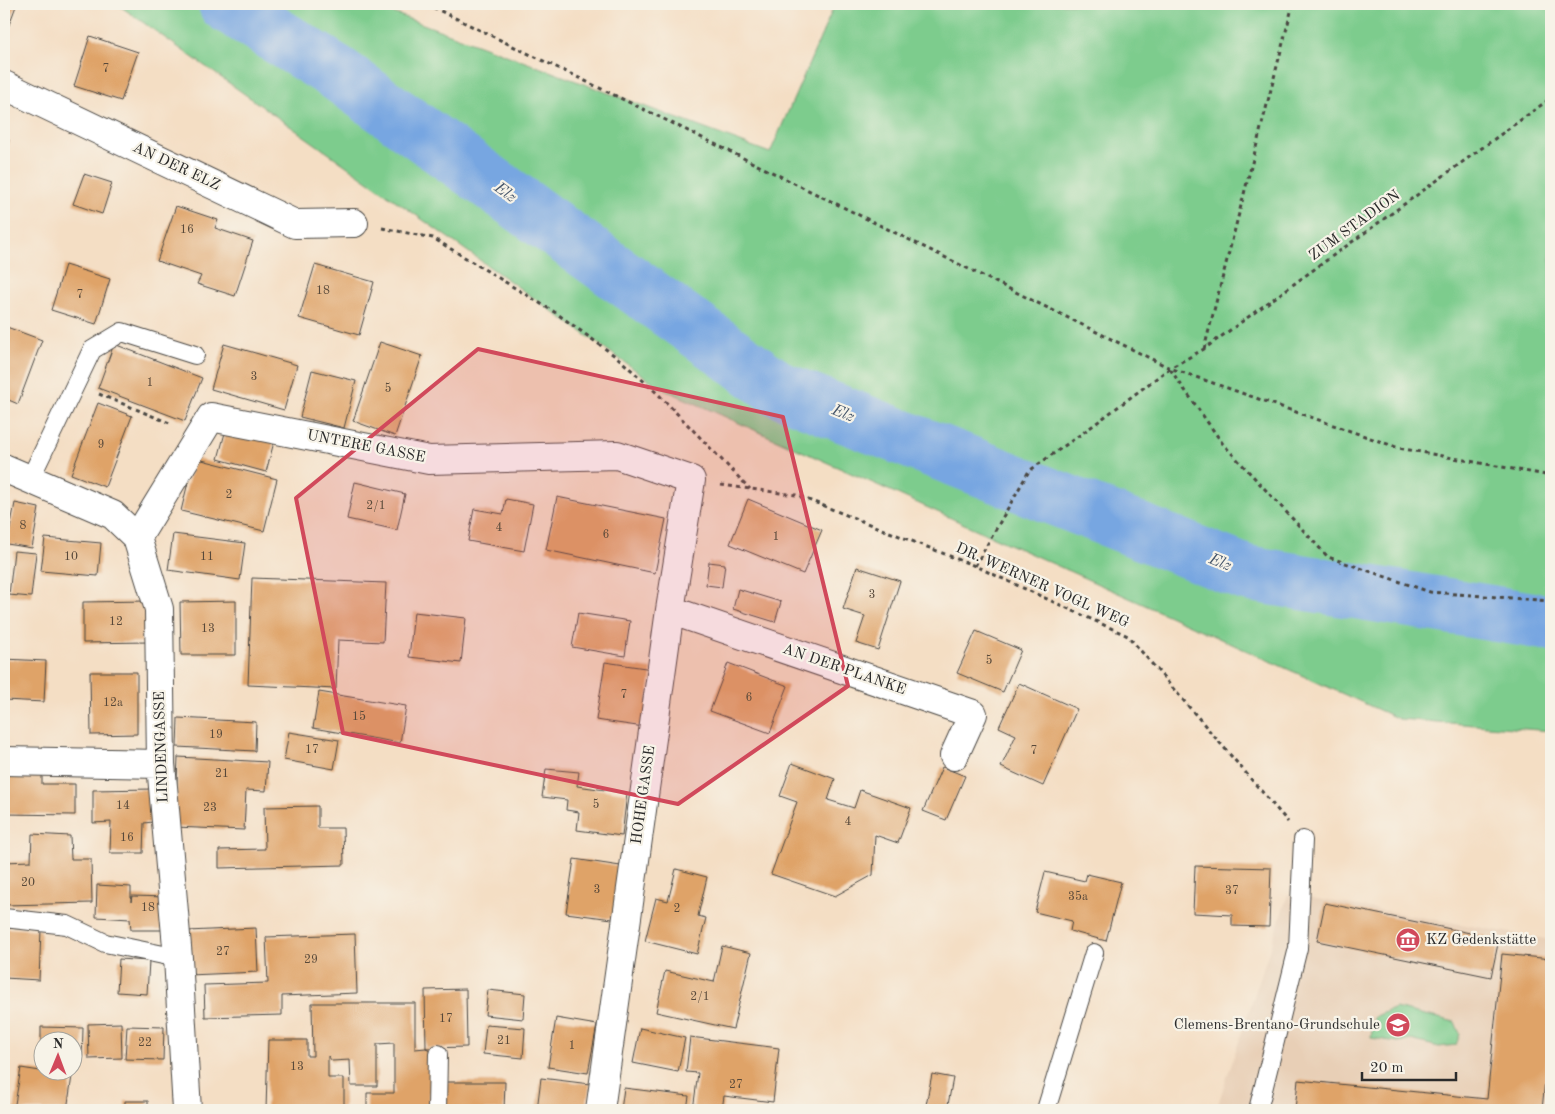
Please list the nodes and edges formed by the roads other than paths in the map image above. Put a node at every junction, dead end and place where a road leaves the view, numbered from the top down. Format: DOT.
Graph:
graph roads {
  1 [pos="4,85"];
  2 [pos="354,223"];
  3 [pos="195,355"];
  4 [pos="4,468"];
  5 [pos="30,479"];
  6 [pos="691,480"];
  7 [pos="137,538"];
  8 [pos="670,610"];
  9 [pos="954,756"];
  10 [pos="4,761"];
  11 [pos="161,764"];
  12 [pos="1303,840"];
  13 [pos="4,918"];
  14 [pos="1094,953"];
  15 [pos="178,958"];
  16 [pos="438,1054"];
  17 [pos="187,1110"];
  18 [pos="437,1110"];
  19 [pos="600,1110"];
  20 [pos="1046,1110"];
  21 [pos="1258,1110"];
  1 -- 2 [label="street, AN DER ELZ"];
  3 -- 5 [label="lane"];
  4 -- 5 [label="street, LINDENGASSE"];
  5 -- 7 [label="street, LINDENGASSE"];
  6 -- 7 [label="street, UNTERE GASSE"];
  6 -- 8 [label="street, HOHE GASSE"];
  7 -- 11 [label="street, LINDENGASSE"];
  8 -- 9 [label="street, AN DER PLANKE"];
  8 -- 19 [label="street, HOHE GASSE"];
  10 -- 11 [label="street"];
  11 -- 15 [label="street, LINDENGASSE"];
  12 -- 21 [label="lane"];
  13 -- 15 [label="lane"];
  14 -- 20 [label="lane"];
  15 -- 17 [label="street, LINDENGASSE"];
  16 -- 18 [label="lane"];
}
